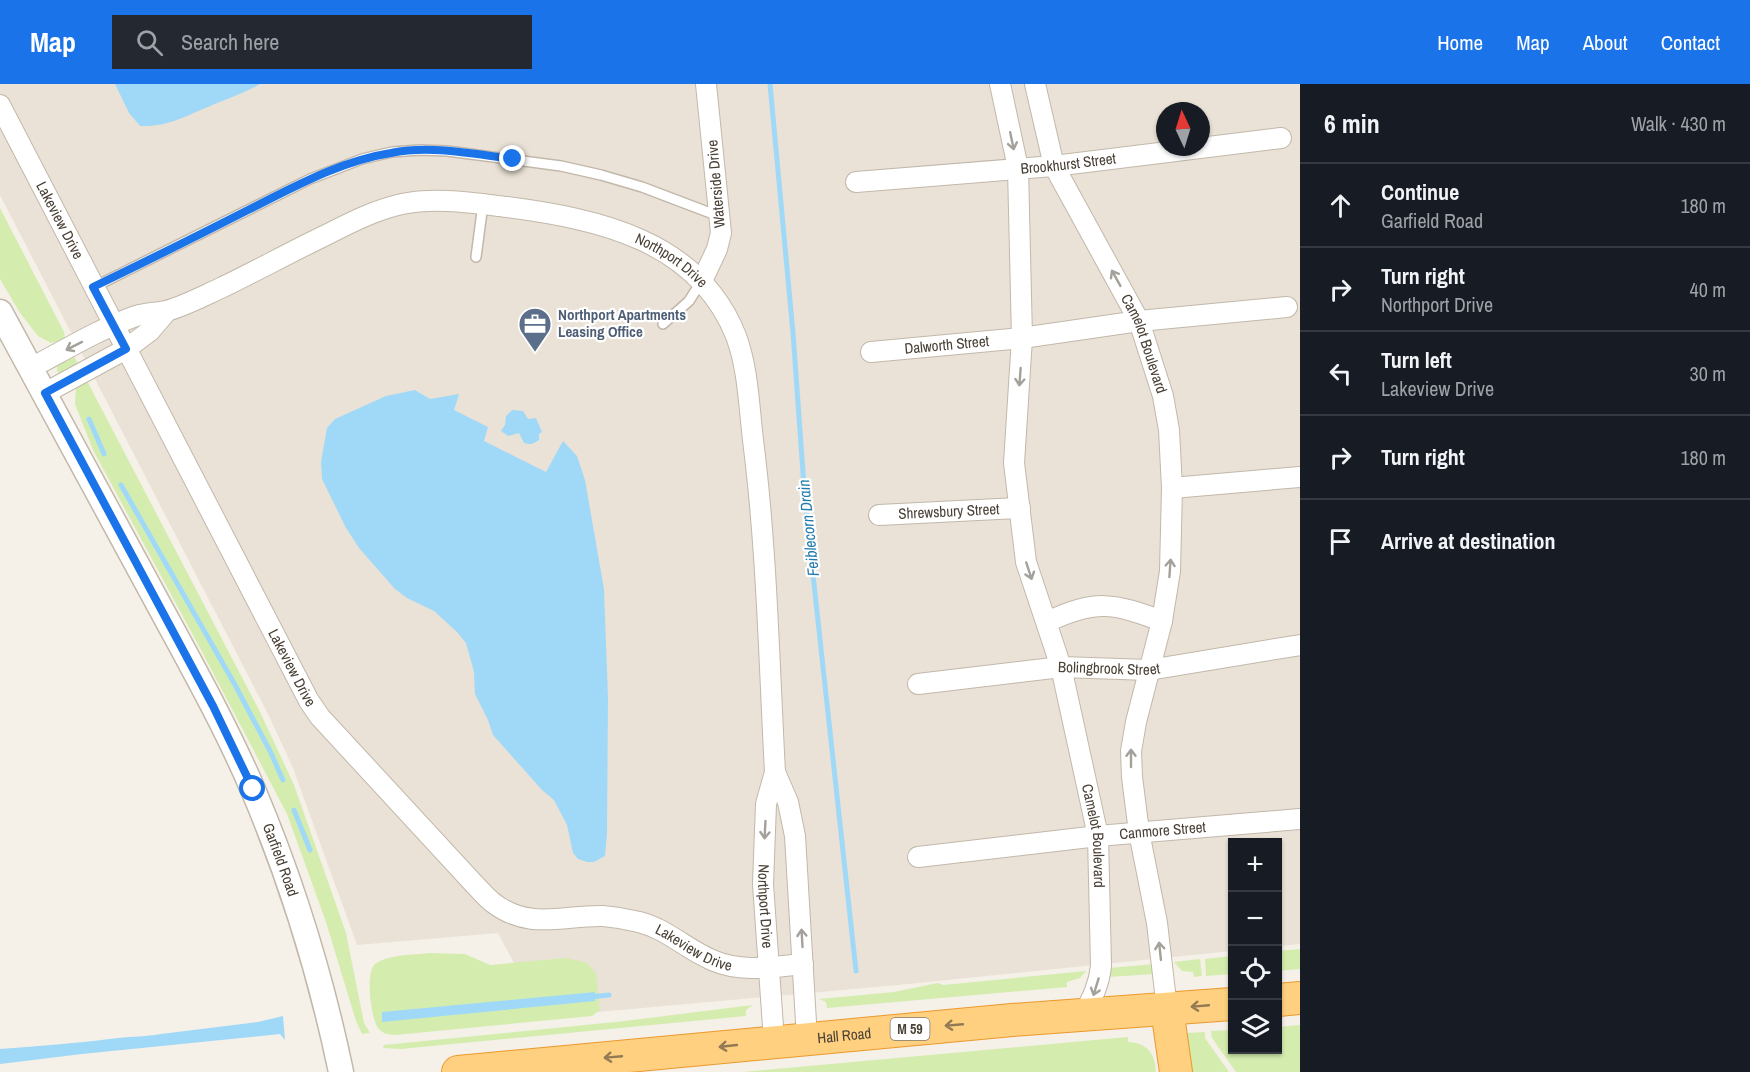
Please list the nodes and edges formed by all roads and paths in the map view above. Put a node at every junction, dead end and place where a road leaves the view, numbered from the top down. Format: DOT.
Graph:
graph roads {
  1 [pos="706,84"];
  2 [pos="1000,84"];
  3 [pos="1035,84"];
  4 [pos="0,105"];
  5 [pos="1281,138"];
  6 [pos="1054,166"];
  7 [pos="1018,168"];
  8 [pos="856,182"];
  9 [pos="483,204"];
  10 [pos="721,218"];
  11 [pos="476,257"];
  12 [pos="702,281"];
  13 [pos="93,287"];
  14 [pos="1287,307"];
  15 [pos="167,311"];
  16 [pos="0,312"];
  17 [pos="1139,321"];
  18 [pos="663,324"];
  19 [pos="113,325"];
  20 [pos="1022,338"];
  21 [pos="126,349"];
  22 [pos="871,352"];
  23 [pos="31,368"];
  24 [pos="45,393"];
  25 [pos="1300,477"];
  26 [pos="1172,488"];
  27 [pos="1020,508"];
  28 [pos="879,515"];
  29 [pos="1162,621"];
  30 [pos="1047,622"];
  31 [pos="1300,645"];
  32 [pos="1061,667"];
  33 [pos="1149,670"];
  34 [pos="918,684"];
  35 [pos="775,772"];
  36 [pos="1300,819"];
  37 [pos="1139,832"];
  38 [pos="1098,836"];
  39 [pos="918,857"];
  40 [pos="803,964"];
  41 [pos="768,967"];
  42 [pos="1300,998"];
  43 [pos="1282,1000"];
  44 [pos="1228,1004"];
  45 [pos="1167,1009"];
  46 [pos="1083,1014"];
  47 [pos="807,1039"];
  48 [pos="774,1041"];
  49 [pos="341,1072"];
  50 [pos="458,1072"];
  51 [pos="1176,1072"];
  1 -- 10 [label="street, Waterside Drive"];
  2 -- 7 [label="street, Camelot Boulevard, one-way"];
  3 -- 6 [label="street, Camelot Boulevard"];
  4 -- 13 [label="street, Lakeview Drive"];
  5 -- 6 [label="street, Brookhurst Street"];
  6 -- 7 [label="street, Brookhurst Street"];
  17 -- 6 [label="street, Camelot Boulevard, one-way"];
  7 -- 8 [label="street, Brookhurst Street"];
  7 -- 20 [label="street, Camelot Boulevard"];
  9 -- 11 [label="lane"];
  9 -- 12 [label="street, Northport Drive"];
  9 -- 15 [label="street, Northport Drive"];
  10 -- 12 [label="street, Waterside Drive"];
  10 -- 13 [label="lane"];
  12 -- 18 [label="lane"];
  12 -- 35 [label="street, Northport Drive"];
  13 -- 19 [label="street, Lakeview Drive"];
  14 -- 17 [label="street"];
  15 -- 19 [label="street, Northport Drive"];
  15 -- 21 [label="street, Northport Drive"];
  16 -- 23 [label="street, Garfield Road"];
  17 -- 20 [label="street"];
  17 -- 26 [label="street, Camelot Boulevard"];
  19 -- 21 [label="street, Lakeview Drive"];
  19 -- 23 [label="street, Northport Drive, one-way"];
  20 -- 22 [label="street, Dalworth Street"];
  20 -- 27 [label="street, Camelot Boulevard, one-way"];
  21 -- 24 [label="street, Northport Drive"];
  21 -- 41 [label="street, Lakeview Drive"];
  23 -- 24 [label="street, Garfield Road"];
  24 -- 49 [label="street, Garfield Road"];
  25 -- 26 [label="street"];
  29 -- 26 [label="street, Camelot Boulevard, one-way"];
  27 -- 28 [label="street, Shrewsbury Street"];
  27 -- 30 [label="street, Camelot Boulevard, one-way"];
  29 -- 30 [label="street"];
  29 -- 33 [label="street, Camelot Boulevard"];
  30 -- 32 [label="street, Camelot Boulevard"];
  31 -- 33 [label="street, Bolingbrook Street"];
  32 -- 33 [label="street, Bolingbrook Street"];
  32 -- 34 [label="street, Bolingbrook Street"];
  32 -- 38 [label="street, Camelot Boulevard"];
  37 -- 33 [label="street, Camelot Boulevard, one-way"];
  40 -- 35 [label="street, Northport Drive, one-way"];
  35 -- 41 [label="street, Northport Drive, one-way"];
  36 -- 37 [label="street, Canmore Street"];
  37 -- 38 [label="street, Canmore Street"];
  45 -- 37 [label="street, Camelot Boulevard, one-way"];
  38 -- 39 [label="street, Canmore Street"];
  38 -- 46 [label="street, Camelot Boulevard, one-way"];
  40 -- 41 [label="street, Lakeview Drive"];
  40 -- 47 [label="street, Northport Drive"];
  41 -- 48 [label="street, Northport Drive"];
  42 -- 43 [label="highway"];
  44 -- 45 [label="highway, Hall Road / M 59, one-way"];
  45 -- 46 [label="highway, Hall Road / M 59"];
  45 -- 51 [label="highway"];
  46 -- 47 [label="highway, Hall Road / M 59, one-way"];
  47 -- 48 [label="highway, Hall Road / M 59"];
  48 -- 50 [label="highway, Hall Road / M 59, one-way"];
}
